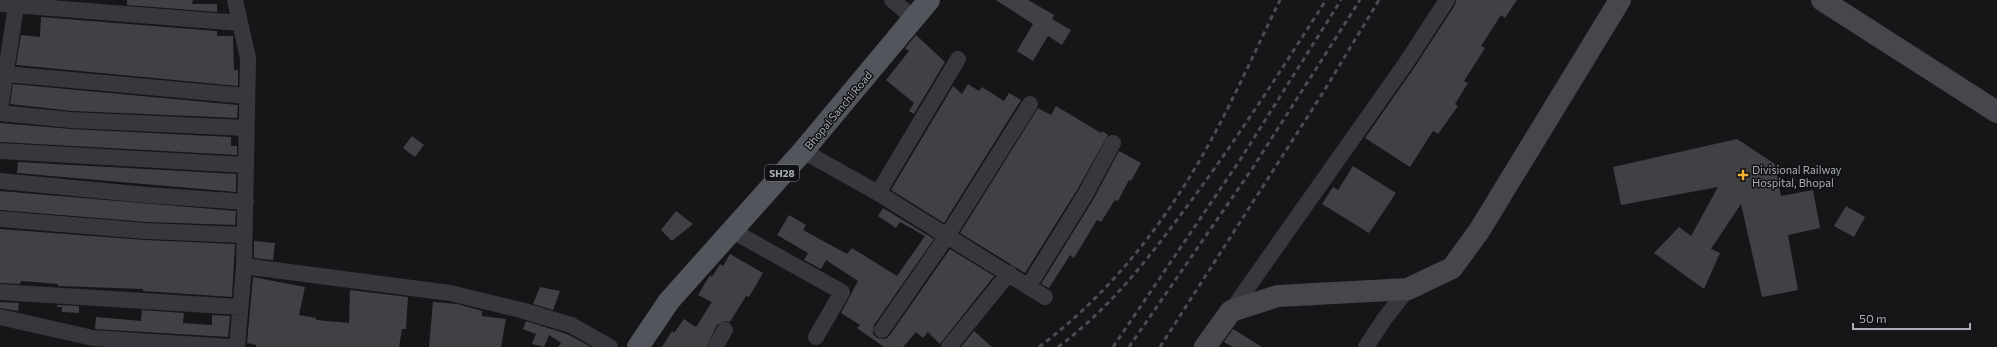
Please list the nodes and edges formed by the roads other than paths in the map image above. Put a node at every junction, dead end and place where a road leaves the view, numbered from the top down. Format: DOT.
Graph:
graph roads {
  1 [pos="235,0"];
  2 [pos="892,0"];
  3 [pos="929,0"];
  4 [pos="1447,0"];
  5 [pos="1620,0"];
  6 [pos="1822,0"];
  7 [pos="16,2"];
  8 [pos="0,4"];
  9 [pos="915,20"];
  10 [pos="240,23"];
  11 [pos="5,45"];
  12 [pos="958,59"];
  13 [pos="6,74"];
  14 [pos="247,96"];
  15 [pos="1030,104"];
  16 [pos="0,109"];
  17 [pos="1997,112"];
  18 [pos="0,113"];
  19 [pos="246,128"];
  20 [pos="1113,143"];
  21 [pos="0,151"];
  22 [pos="803,151"];
  23 [pos="245,165"];
  24 [pos="0,180"];
  25 [pos="878,193"];
  26 [pos="246,202"];
  27 [pos="0,219"];
  28 [pos="731,230"];
  29 [pos="244,235"];
  30 [pos="948,236"];
  31 [pos="244,266"];
  32 [pos="1009,273"];
  33 [pos="1028,287"];
  34 [pos="1408,289"];
  35 [pos="0,292"];
  36 [pos="1045,297"];
  37 [pos="240,307"];
  38 [pos="1231,311"];
  39 [pos="0,317"];
  40 [pos="725,330"];
  41 [pos="882,330"];
  42 [pos="816,337"];
  43 [pos="231,347"];
  44 [pos="237,347"];
  45 [pos="610,347"];
  46 [pos="638,347"];
  47 [pos="714,347"];
  48 [pos="949,347"];
  49 [pos="1205,347"];
  50 [pos="1366,347"];
  1 -- 10 [label="street"];
  2 -- 9 [label="street"];
  3 -- 9 [label="main road, Bhopal Sanchi Road / SH28"];
  4 -- 38 [label="street"];
  5 -- 34 [label="street"];
  6 -- 17 [label="street"];
  7 -- 8 [label="street"];
  7 -- 10 [label="street"];
  7 -- 11 [label="street"];
  9 -- 22 [label="main road, Bhopal Sanchi Road / SH28"];
  10 -- 14 [label="street"];
  11 -- 13 [label="street"];
  12 -- 25 [label="street"];
  13 -- 14 [label="street"];
  13 -- 16 [label="street"];
  14 -- 19 [label="street"];
  15 -- 30 [label="street"];
  18 -- 19 [label="street"];
  19 -- 23 [label="street"];
  20 -- 33 [label="street"];
  21 -- 23 [label="street"];
  22 -- 25 [label="street"];
  22 -- 28 [label="main road, Bhopal Sanchi Road / SH28"];
  23 -- 26 [label="street"];
  24 -- 26 [label="street"];
  25 -- 30 [label="street"];
  26 -- 29 [label="street"];
  27 -- 29 [label="street"];
  28 -- 42 [label="street"];
  28 -- 46 [label="main road, Bhopal Sanchi Road / SH28"];
  29 -- 31 [label="street"];
  30 -- 32 [label="street"];
  30 -- 41 [label="street"];
  31 -- 37 [label="street"];
  31 -- 45 [label="street"];
  32 -- 33 [label="street"];
  32 -- 48 [label="street"];
  33 -- 36 [label="street"];
  34 -- 38 [label="street"];
  34 -- 50 [label="street"];
  35 -- 37 [label="street"];
  37 -- 44 [label="street"];
  38 -- 49 [label="street"];
  39 -- 43 [label="street"];
  40 -- 47 [label="street"];
}
